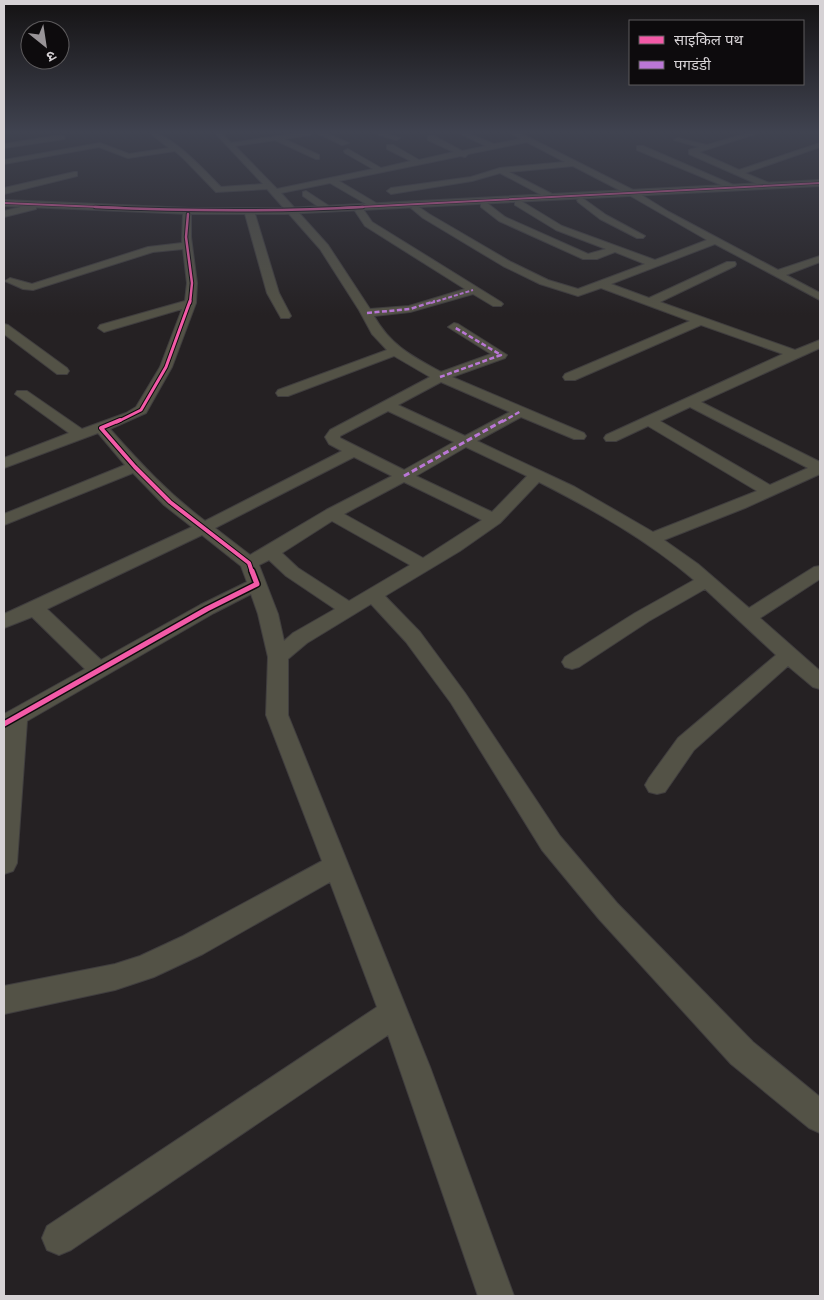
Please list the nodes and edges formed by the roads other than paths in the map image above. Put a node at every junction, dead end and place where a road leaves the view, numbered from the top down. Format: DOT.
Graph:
graph roads {
  1 [pos="276,194"];
  2 [pos="306,194"];
  3 [pos="354,194"];
  4 [pos="545,194"];
  5 [pos="651,194"];
  6 [pos="670,194"];
  7 [pos="635,195"];
  8 [pos="551,197"];
  9 [pos="581,200"];
  10 [pos="518,203"];
  11 [pos="4,204"];
  12 [pos="373,205"];
  13 [pos="484,205"];
  14 [pos="32,207"];
  15 [pos="326,208"];
  16 [pos="416,208"];
  17 [pos="360,211"];
  18 [pos="292,212"];
  19 [pos="4,214"];
  20 [pos="188,214"];
  21 [pos="250,214"];
  22 [pos="640,236"];
  23 [pos="717,240"];
  24 [pos="188,245"];
  25 [pos="614,249"];
  26 [pos="820,259"];
  27 [pos="656,264"];
  28 [pos="731,264"];
  29 [pos="778,274"];
  30 [pos="6,280"];
  31 [pos="602,285"];
  32 [pos="473,290"];
  33 [pos="820,297"];
  34 [pos="650,302"];
  35 [pos="190,303"];
  36 [pos="496,304"];
  37 [pos="367,313"];
  38 [pos="285,316"];
  39 [pos="700,320"];
  40 [pos="454,327"];
  41 [pos="4,328"];
  42 [pos="104,328"];
  43 [pos="820,344"];
  44 [pos="395,351"];
  45 [pos="794,354"];
  46 [pos="62,371"];
  47 [pos="440,377"];
  48 [pos="570,378"];
  49 [pos="283,393"];
  50 [pos="22,394"];
  51 [pos="691,402"];
  52 [pos="387,405"];
  53 [pos="522,411"];
  54 [pos="650,421"];
  55 [pos="101,428"];
  56 [pos="80,434"];
  57 [pos="579,436"];
  58 [pos="611,438"];
  59 [pos="465,442"];
  60 [pos="353,451"];
  61 [pos="4,463"];
  62 [pos="134,467"];
  63 [pos="820,468"];
  64 [pos="404,476"];
  65 [pos="536,476"];
  66 [pos="769,491"];
  67 [pos="332,514"];
  68 [pos="494,519"];
  69 [pos="4,520"];
  70 [pos="203,528"];
  71 [pos="650,539"];
  72 [pos="270,552"];
  73 [pos="423,565"];
  74 [pos="820,570"];
  75 [pos="253,573"];
  76 [pos="706,581"];
  77 [pos="373,594"];
  78 [pos="33,607"];
  79 [pos="348,609"];
  80 [pos="748,617"];
  81 [pos="4,622"];
  82 [pos="278,656"];
  83 [pos="787,656"];
  84 [pos="572,662"];
  85 [pos="99,670"];
  86 [pos="820,682"];
  87 [pos="10,720"];
  88 [pos="657,786"];
  89 [pos="4,863"];
  90 [pos="335,866"];
  91 [pos="4,1000"];
  92 [pos="394,1013"];
  93 [pos="820,1117"];
  94 [pos="59,1238"];
  95 [pos="496,1296"];
  1 -- 18 [label="street"];
  2 -- 15 [label="street"];
  3 -- 12 [label="street"];
  4 -- 8 [label="street"];
  5 -- 7 [label="street"];
  6 -- 7 [label="street"];
  7 -- 8 [label="street"];
  7 -- 9 [label="street"];
  7 -- 23 [label="street"];
  8 -- 12 [label="street"];
  9 -- 10 [label="street"];
  9 -- 22 [label="street"];
  10 -- 13 [label="street"];
  10 -- 25 [label="street"];
  11 -- 14 [label="street"];
  11 -- 18 [label="street"];
  12 -- 15 [label="street"];
  13 -- 16 [label="street"];
  13 -- 25 [label="street"];
  14 -- 19 [label="street"];
  14 -- 20 [label="street"];
  15 -- 18 [label="street"];
  16 -- 17 [label="street"];
  16 -- 31 [label="street"];
  17 -- 18 [label="street"];
  17 -- 32 [label="street"];
  18 -- 21 [label="street"];
  18 -- 37 [label="street"];
  20 -- 21 [label="street"];
  20 -- 24 [label="street"];
  21 -- 38 [label="street"];
  23 -- 27 [label="street"];
  23 -- 29 [label="street"];
  24 -- 30 [label="street"];
  24 -- 35 [label="street"];
  25 -- 27 [label="street"];
  26 -- 29 [label="street"];
  27 -- 31 [label="street"];
  28 -- 34 [label="street"];
  29 -- 33 [label="street"];
  31 -- 34 [label="street"];
  32 -- 36 [label="street"];
  32 -- 37 [label="street"];
  34 -- 39 [label="street"];
  35 -- 42 [label="street"];
  35 -- 55 [label="street"];
  37 -- 44 [label="street"];
  39 -- 45 [label="street"];
  39 -- 48 [label="street"];
  40 -- 47 [label="street"];
  41 -- 46 [label="street"];
  43 -- 45 [label="street"];
  44 -- 47 [label="street"];
  44 -- 49 [label="street"];
  45 -- 51 [label="street"];
  47 -- 52 [label="street"];
  47 -- 53 [label="street"];
  50 -- 56 [label="street"];
  51 -- 54 [label="street"];
  51 -- 63 [label="street"];
  52 -- 59 [label="street"];
  52 -- 60 [label="street"];
  53 -- 57 [label="street"];
  53 -- 59 [label="street"];
  54 -- 58 [label="street"];
  54 -- 66 [label="street"];
  55 -- 56 [label="street"];
  55 -- 62 [label="street"];
  56 -- 61 [label="street"];
  59 -- 64 [label="street"];
  59 -- 65 [label="street"];
  60 -- 64 [label="street"];
  60 -- 70 [label="street"];
  62 -- 69 [label="street"];
  62 -- 70 [label="street"];
  63 -- 66 [label="street"];
  64 -- 67 [label="street"];
  64 -- 68 [label="street"];
  65 -- 68 [label="street"];
  65 -- 71 [label="street"];
  66 -- 71 [label="street"];
  67 -- 72 [label="street"];
  67 -- 73 [label="street"];
  68 -- 73 [label="street"];
  70 -- 75 [label="street"];
  70 -- 78 [label="street"];
  71 -- 76 [label="street"];
  72 -- 75 [label="street"];
  72 -- 79 [label="street"];
  73 -- 77 [label="street"];
  74 -- 80 [label="street"];
  75 -- 82 [label="street"];
  75 -- 85 [label="street"];
  76 -- 80 [label="street"];
  76 -- 84 [label="street"];
  77 -- 79 [label="street"];
  77 -- 93 [label="street"];
  78 -- 81 [label="street"];
  78 -- 85 [label="street"];
  79 -- 82 [label="street"];
  80 -- 83 [label="street"];
  82 -- 90 [label="street"];
  83 -- 86 [label="street"];
  83 -- 88 [label="street"];
  85 -- 87 [label="street"];
  87 -- 89 [label="street"];
  90 -- 91 [label="street"];
  90 -- 92 [label="street"];
  92 -- 94 [label="street"];
  92 -- 95 [label="street"];
}
